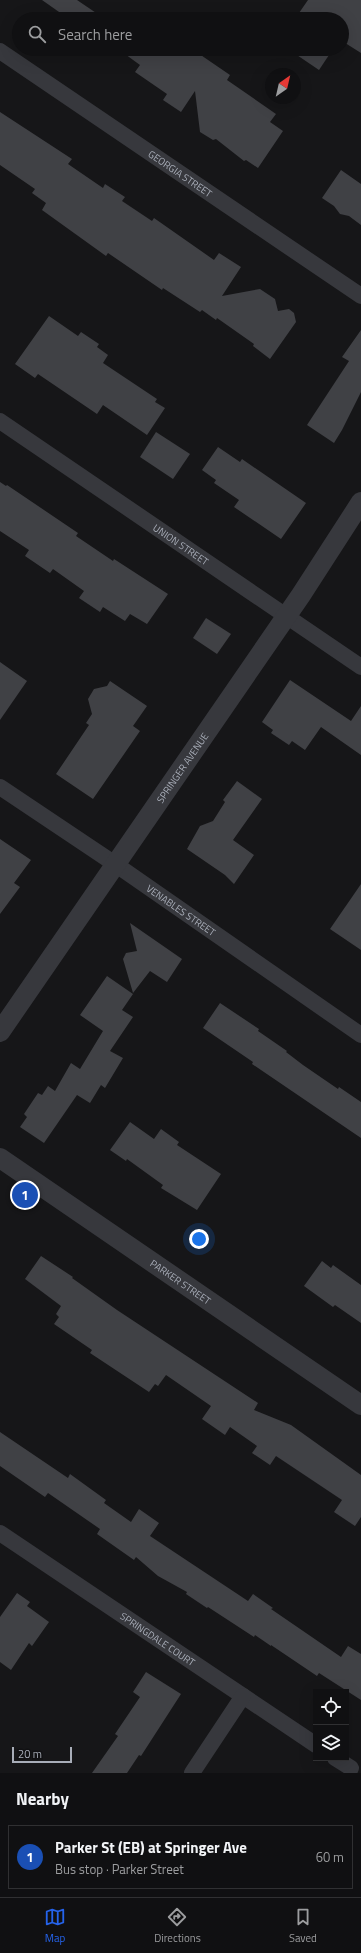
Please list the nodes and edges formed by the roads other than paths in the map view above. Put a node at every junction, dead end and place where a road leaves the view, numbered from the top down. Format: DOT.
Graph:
graph roads {
  1 [pos="0,50"];
  2 [pos="361,296"];
  3 [pos="0,421"];
  4 [pos="361,502"];
  5 [pos="286,616"];
  6 [pos="361,667"];
  7 [pos="0,787"];
  8 [pos="115,864"];
  9 [pos="0,1032"];
  10 [pos="361,1035"];
  11 [pos="0,1158"];
  12 [pos="361,1405"];
  13 [pos="0,1533"];
  14 [pos="243,1696"];
  15 [pos="313,1743"];
  16 [pos="340,1761"];
  17 [pos="351,1768"];
  18 [pos="192,1773"];
  1 -- 2 [label="street, GEORGIA STREET"];
  3 -- 5 [label="street, UNION STREET"];
  4 -- 5 [label="street, SPRINGER AVENUE"];
  5 -- 6 [label="street, UNION STREET"];
  5 -- 8 [label="street, SPRINGER AVENUE"];
  7 -- 8 [label="street, VENABLES STREET"];
  8 -- 9 [label="street, SPRINGER AVENUE"];
  8 -- 10 [label="street, VENABLES STREET"];
  11 -- 12 [label="street, PARKER STREET"];
  13 -- 14 [label="street, SPRINGDALE COURT"];
  14 -- 15 [label="street, SPRINGDALE COURT"];
  14 -- 18 [label="street"];
  16 -- 17 [label="street"];
}
